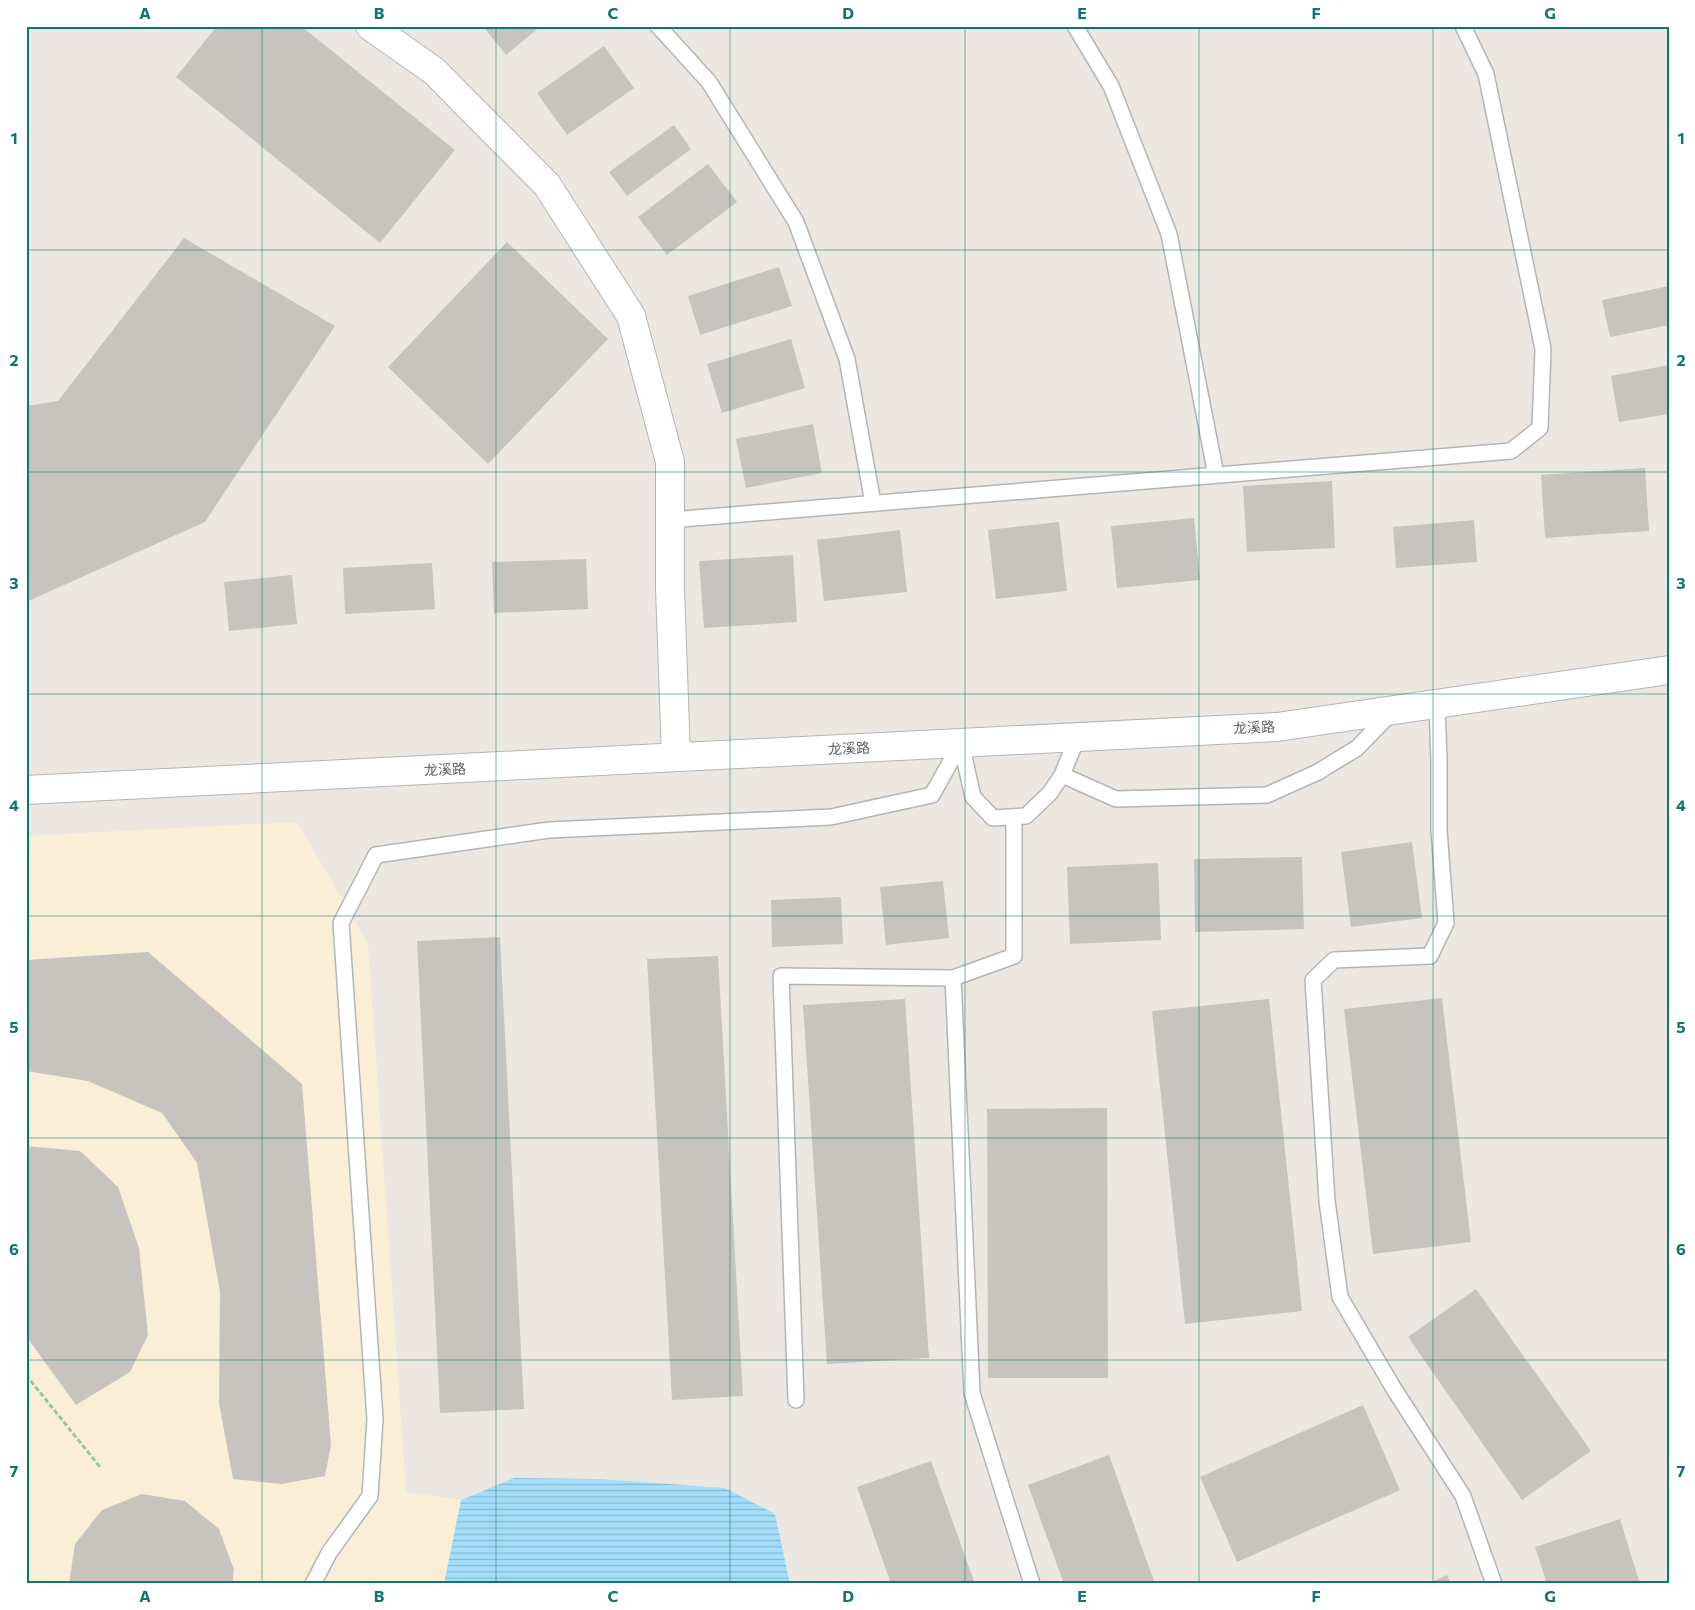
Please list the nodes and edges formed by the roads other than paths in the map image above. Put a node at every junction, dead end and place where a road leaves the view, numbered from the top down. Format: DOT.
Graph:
graph roads {
  1 [pos="370,26"];
  2 [pos="658,26"];
  3 [pos="1075,26"];
  4 [pos="1462,26"];
  5 [pos="1216,475"];
  6 [pos="873,504"];
  7 [pos="670,520"];
  8 [pos="1669,670"];
  9 [pos="1437,704"];
  10 [pos="1395,709"];
  11 [pos="1078,736"];
  12 [pos="961,743"];
  13 [pos="676,757"];
  14 [pos="1062,776"];
  15 [pos="26,790"];
  16 [pos="1014,816"];
  17 [pos="954,978"];
  18 [pos="796,1400"];
  19 [pos="313,1584"];
  20 [pos="1032,1584"];
  21 [pos="1494,1584"];
  1 -- 7 [label="street"];
  2 -- 6 [label="lane"];
  3 -- 5 [label="lane"];
  4 -- 5 [label="lane"];
  5 -- 6 [label="lane"];
  6 -- 7 [label="lane"];
  7 -- 13 [label="street"];
  8 -- 9 [label="street, 龙溪路"];
  9 -- 10 [label="street, 龙溪路"];
  9 -- 21 [label="lane"];
  10 -- 11 [label="street, 龙溪路"];
  10 -- 14 [label="lane"];
  11 -- 12 [label="street, 龙溪路"];
  11 -- 14 [label="lane"];
  12 -- 13 [label="street, 龙溪路"];
  12 -- 16 [label="lane"];
  12 -- 19 [label="lane"];
  13 -- 15 [label="street, 龙溪路"];
  14 -- 16 [label="lane"];
  16 -- 17 [label="lane"];
  17 -- 18 [label="lane"];
  17 -- 20 [label="lane"];
}
